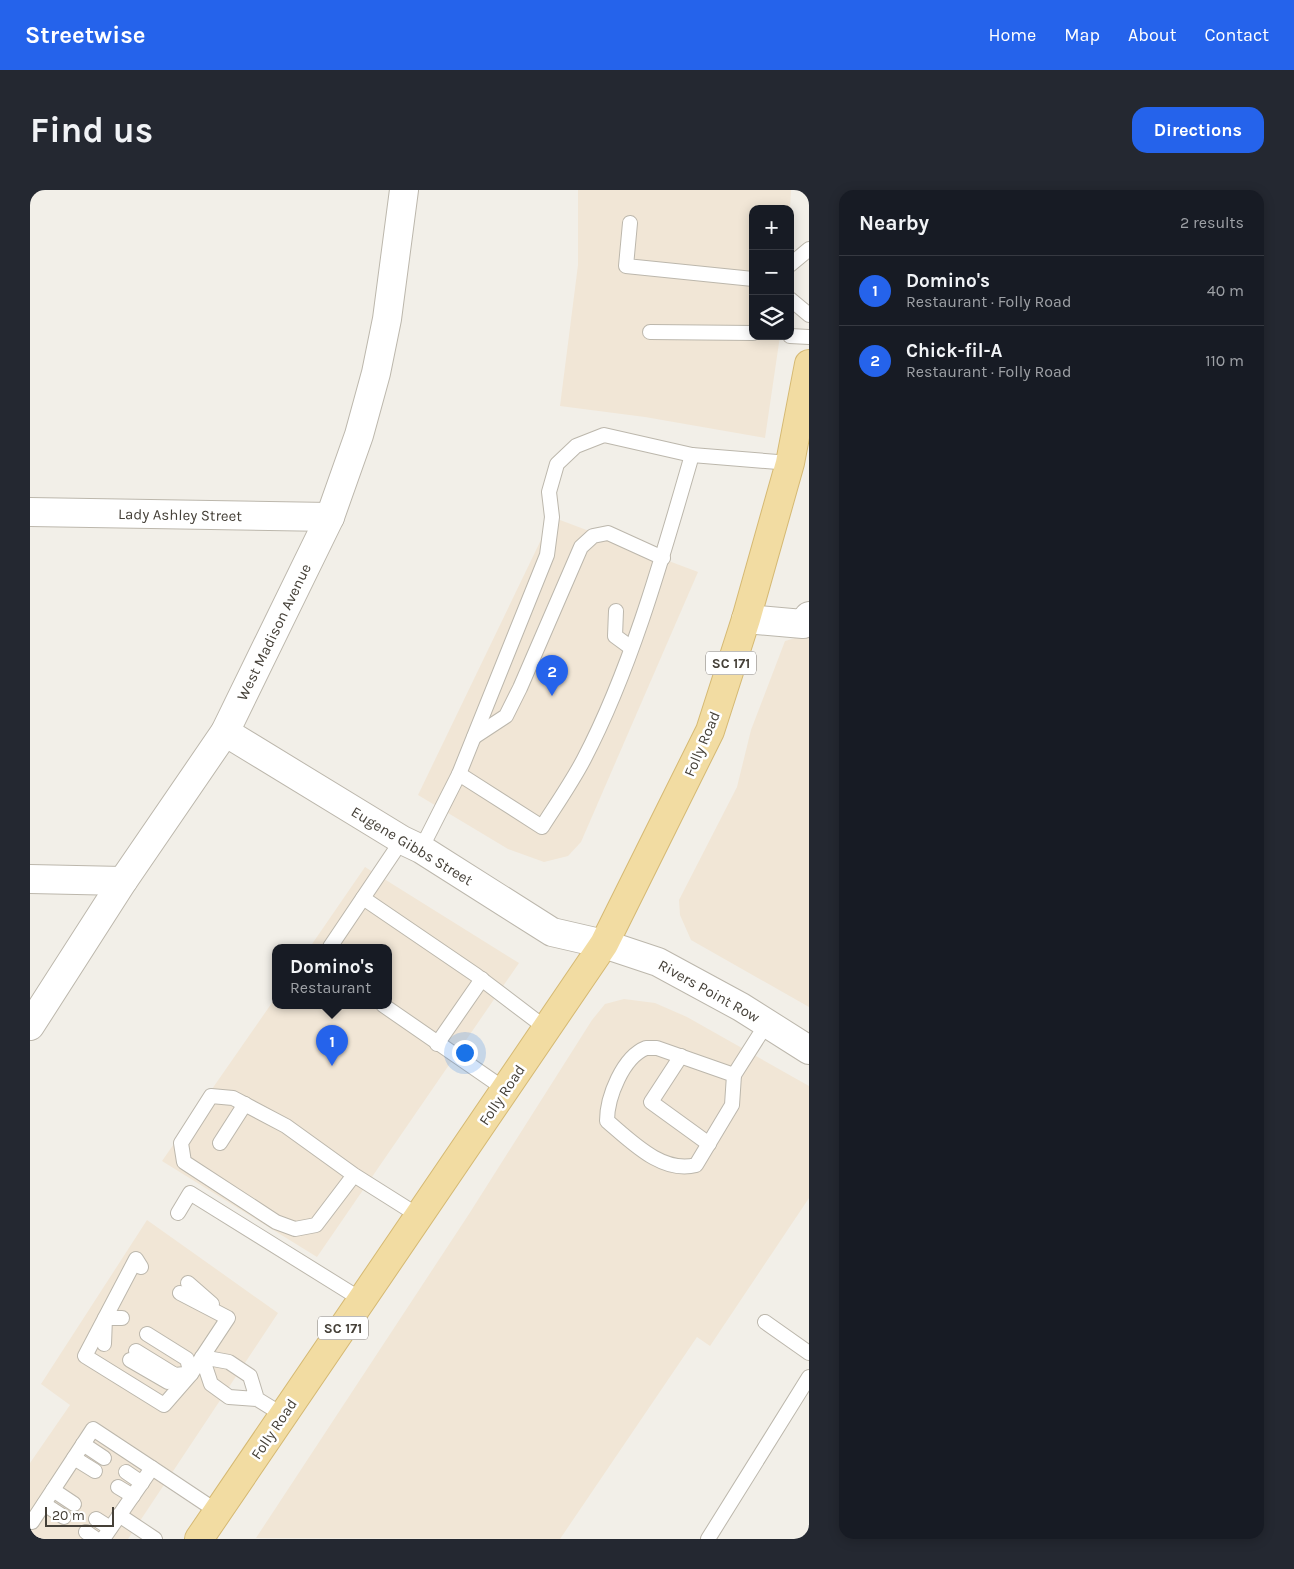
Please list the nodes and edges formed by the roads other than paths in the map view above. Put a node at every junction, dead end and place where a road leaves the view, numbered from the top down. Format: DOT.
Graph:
graph roads {
  1 [pos="404,190"];
  2 [pos="630,223"];
  3 [pos="809,249"];
  4 [pos="794,262"];
  5 [pos="749,279"];
  6 [pos="794,302"];
  7 [pos="809,315"];
  8 [pos="650,332"];
  9 [pos="749,333"];
  10 [pos="794,336"];
  11 [pos="809,338"];
  12 [pos="809,364"];
  13 [pos="692,455"];
  14 [pos="790,463"];
  15 [pos="30,512"];
  16 [pos="330,517"];
  17 [pos="663,558"];
  18 [pos="616,611"];
  19 [pos="809,616"];
  20 [pos="746,619"];
  21 [pos="630,648"];
  22 [pos="225,732"];
  23 [pos="474,738"];
  24 [pos="459,774"];
  25 [pos="411,845"];
  26 [pos="30,879"];
  27 [pos="123,881"];
  28 [pos="363,898"];
  29 [pos="332,944"];
  30 [pos="604,944"];
  31 [pos="482,979"];
  32 [pos="389,1009"];
  33 [pos="767,1023"];
  34 [pos="30,1026"];
  35 [pos="547,1029"];
  36 [pos="438,1044"];
  37 [pos="809,1050"];
  38 [pos="681,1056"];
  39 [pos="734,1075"];
  40 [pos="506,1090"];
  41 [pos="245,1104"];
  42 [pos="220,1143"];
  43 [pos="709,1144"];
  44 [pos="354,1176"];
  45 [pos="178,1212"];
  46 [pos="419,1216"];
  47 [pos="141,1261"];
  48 [pos="184,1288"];
  49 [pos="362,1300"];
  50 [pos="764,1322"];
  51 [pos="809,1353"];
  52 [pos="202,1357"];
  53 [pos="191,1374"];
  54 [pos="809,1377"];
  55 [pos="257,1399"];
  56 [pos="283,1415"];
  57 [pos="83,1444"];
  58 [pos="74,1458"];
  59 [pos="104,1458"];
  60 [pos="152,1468"];
  61 [pos="95,1472"];
  62 [pos="126,1472"];
  63 [pos="142,1483"];
  64 [pos="118,1487"];
  65 [pos="53,1490"];
  66 [pos="133,1496"];
  67 [pos="44,1504"];
  68 [pos="74,1504"];
  69 [pos="120,1511"];
  70 [pos="218,1512"];
  71 [pos="64,1517"];
  72 [pos="96,1519"];
  73 [pos="32,1522"];
  74 [pos="107,1534"];
  75 [pos="155,1539"];
  76 [pos="199,1539"];
  77 [pos="708,1539"];
  1 -- 16 [label="street, West Madison Avenue"];
  2 -- 5 [label="lane"];
  3 -- 4 [label="lane"];
  6 -- 7 [label="lane"];
  8 -- 9 [label="lane"];
  10 -- 11 [label="lane"];
  12 -- 14 [label="main road, Folly Road / SC 171"];
  13 -- 14 [label="lane"];
  13 -- 17 [label="lane"];
  13 -- 23 [label="lane"];
  14 -- 20 [label="main road, Folly Road / SC 171"];
  15 -- 16 [label="street, Lady Ashley Street"];
  16 -- 22 [label="street, West Madison Avenue"];
  17 -- 21 [label="lane"];
  17 -- 23 [label="lane"];
  18 -- 21 [label="lane"];
  19 -- 20 [label="street"];
  20 -- 30 [label="main road, Folly Road / SC 171"];
  21 -- 24 [label="lane"];
  22 -- 25 [label="street, Eugene Gibbs Street"];
  22 -- 27 [label="street, West Madison Avenue"];
  23 -- 24 [label="lane"];
  24 -- 25 [label="lane"];
  25 -- 28 [label="lane"];
  25 -- 30 [label="street, Eugene Gibbs Street"];
  26 -- 27 [label="street"];
  27 -- 34 [label="street, West Madison Avenue"];
  28 -- 29 [label="lane"];
  28 -- 31 [label="lane"];
  30 -- 33 [label="street, Rivers Point Row"];
  30 -- 35 [label="main road, Folly Road / SC 171"];
  31 -- 35 [label="lane"];
  31 -- 36 [label="lane"];
  32 -- 36 [label="lane"];
  33 -- 37 [label="street, Rivers Point Row"];
  33 -- 39 [label="lane"];
  35 -- 40 [label="main road, Folly Road / SC 171"];
  36 -- 40 [label="lane"];
  38 -- 39 [label="lane"];
  38 -- 43 [label="lane"];
  38 -- 43 [label="lane"];
  39 -- 43 [label="lane"];
  40 -- 46 [label="main road, Folly Road / SC 171"];
  41 -- 42 [label="lane"];
  41 -- 44 [label="lane"];
  41 -- 44 [label="lane"];
  44 -- 46 [label="lane"];
  45 -- 49 [label="lane"];
  46 -- 49 [label="main road, Folly Road / SC 171"];
  47 -- 53 [label="lane"];
  48 -- 52 [label="lane"];
  49 -- 56 [label="main road, Folly Road / SC 171"];
  50 -- 51 [label="lane"];
  52 -- 53 [label="lane"];
  52 -- 55 [label="lane"];
  52 -- 55 [label="lane"];
  53 -- 53 [label="lane"];
  54 -- 77 [label="lane"];
  55 -- 56 [label="lane"];
  56 -- 70 [label="main road, Folly Road / SC 171"];
  57 -- 58 [label="lane"];
  57 -- 59 [label="lane"];
  57 -- 60 [label="lane"];
  58 -- 61 [label="lane"];
  58 -- 65 [label="lane"];
  60 -- 63 [label="lane"];
  60 -- 70 [label="lane"];
  62 -- 63 [label="lane"];
  63 -- 66 [label="lane"];
  64 -- 66 [label="lane"];
  65 -- 67 [label="lane"];
  65 -- 68 [label="lane"];
  66 -- 69 [label="lane"];
  67 -- 71 [label="lane"];
  67 -- 73 [label="lane"];
  69 -- 74 [label="lane"];
  69 -- 75 [label="lane"];
  70 -- 76 [label="main road, Folly Road / SC 171"];
  72 -- 74 [label="lane"];
}
